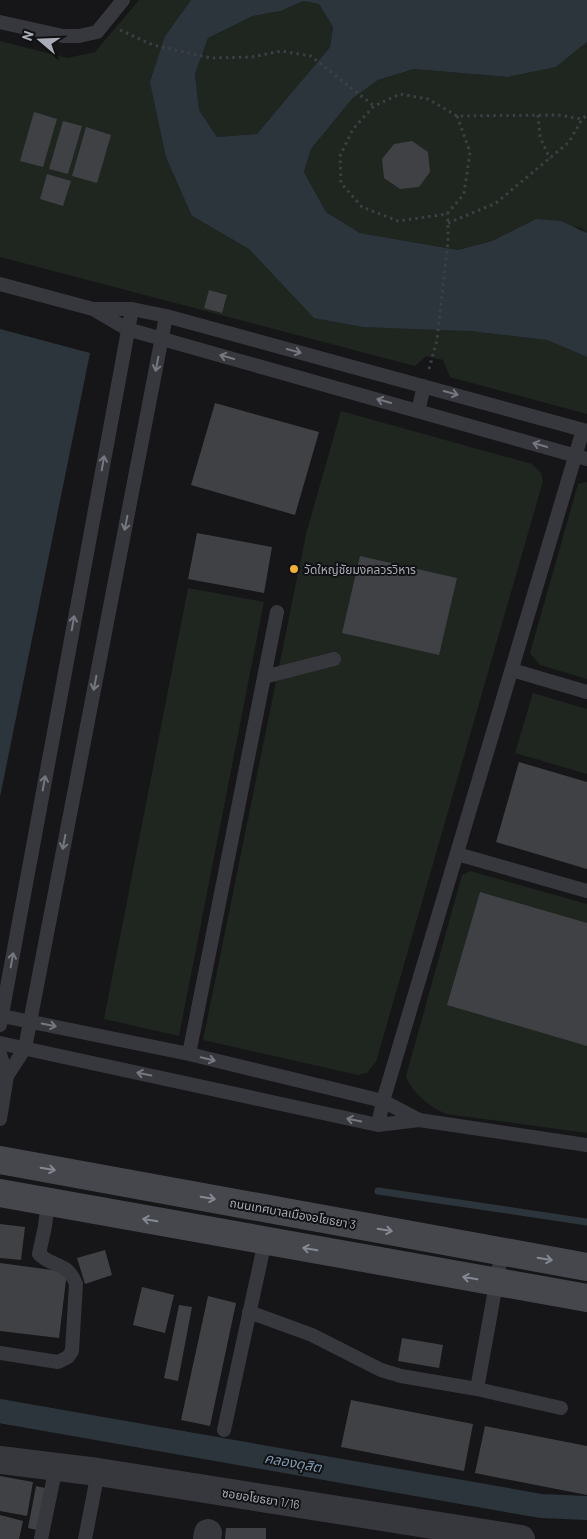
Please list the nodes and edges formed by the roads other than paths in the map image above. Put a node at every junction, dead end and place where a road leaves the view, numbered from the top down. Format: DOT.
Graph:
graph roads {
  1 [pos="124,0"];
  2 [pos="0,22"];
  3 [pos="0,284"];
  4 [pos="132,309"];
  5 [pos="93,310"];
  6 [pos="166,316"];
  7 [pos="127,329"];
  8 [pos="162,339"];
  9 [pos="424,386"];
  10 [pos="418,411"];
  11 [pos="585,430"];
  12 [pos="581,457"];
  13 [pos="277,612"];
  14 [pos="334,660"];
  15 [pos="512,670"];
  16 [pos="264,677"];
  17 [pos="587,692"];
  18 [pos="457,854"];
  19 [pos="587,891"];
  20 [pos="1,1020"];
  21 [pos="30,1021"];
  22 [pos="0,1044"];
  23 [pos="24,1048"];
  24 [pos="0,1054"];
  25 [pos="189,1054"];
  26 [pos="7,1076"];
  27 [pos="1,1101"];
  28 [pos="383,1101"];
  29 [pos="0,1119"];
  30 [pos="419,1120"];
  31 [pos="378,1125"];
  32 [pos="587,1144"];
  33 [pos="0,1160"];
  34 [pos="0,1193"];
  35 [pos="48,1201"];
  36 [pos="264,1241"];
  37 [pos="502,1251"];
  38 [pos="587,1266"];
  39 [pos="497,1283"];
  40 [pos="587,1298"];
  41 [pos="249,1312"];
  42 [pos="0,1353"];
  43 [pos="477,1389"];
  44 [pos="561,1408"];
  45 [pos="224,1430"];
  46 [pos="0,1460"];
  47 [pos="56,1467"];
  48 [pos="98,1472"];
  49 [pos="40,1539"];
  50 [pos="85,1539"];
  51 [pos="521,1539"];
  1 -- 2 [label="lane"];
  3 -- 5 [label="lane"];
  4 -- 5 [label="lane"];
  4 -- 6 [label="lane"];
  4 -- 7 [label="lane"];
  5 -- 7 [label="lane"];
  6 -- 8 [label="lane"];
  6 -- 9 [label="lane, one-way"];
  7 -- 8 [label="lane"];
  20 -- 7 [label="lane, one-way"];
  10 -- 8 [label="lane, one-way"];
  8 -- 21 [label="lane, one-way"];
  9 -- 10 [label="lane"];
  9 -- 11 [label="lane, one-way"];
  12 -- 10 [label="lane, one-way"];
  11 -- 12 [label="lane"];
  12 -- 15 [label="lane"];
  13 -- 16 [label="lane"];
  14 -- 16 [label="lane"];
  15 -- 17 [label="lane"];
  15 -- 18 [label="lane"];
  16 -- 25 [label="lane"];
  18 -- 19 [label="lane"];
  18 -- 28 [label="lane"];
  20 -- 21 [label="lane"];
  21 -- 23 [label="lane"];
  21 -- 25 [label="lane, one-way"];
  22 -- 23 [label="lane"];
  23 -- 26 [label="lane"];
  31 -- 23 [label="lane, one-way"];
  24 -- 26 [label="lane"];
  25 -- 28 [label="lane, one-way"];
  26 -- 27 [label="lane"];
  27 -- 29 [label="lane"];
  28 -- 30 [label="lane"];
  28 -- 31 [label="lane"];
  30 -- 31 [label="lane"];
  30 -- 32 [label="lane"];
  33 -- 37 [label="street, ถนนเทศบาลเมืองอโยธยา 3, one-way"];
  34 -- 35 [label="street"];
  36 -- 35 [label="street, one-way"];
  35 -- 42 [label="lane"];
  39 -- 36 [label="street, one-way"];
  36 -- 41 [label="lane"];
  37 -- 38 [label="street, ถนนเทศบาลเมืองอโยธยา 3, one-way"];
  37 -- 39 [label="lane"];
  39 -- 40 [label="street"];
  39 -- 43 [label="lane"];
  41 -- 43 [label="lane"];
  41 -- 45 [label="lane"];
  43 -- 44 [label="lane"];
  46 -- 47 [label="street, ซอยอโยธยา 1/16"];
  47 -- 48 [label="street, ซอยอโยธยา 1/16"];
  47 -- 49 [label="lane"];
  48 -- 50 [label="lane"];
  48 -- 51 [label="street, ซอยอโยธยา 1/16"];
}
